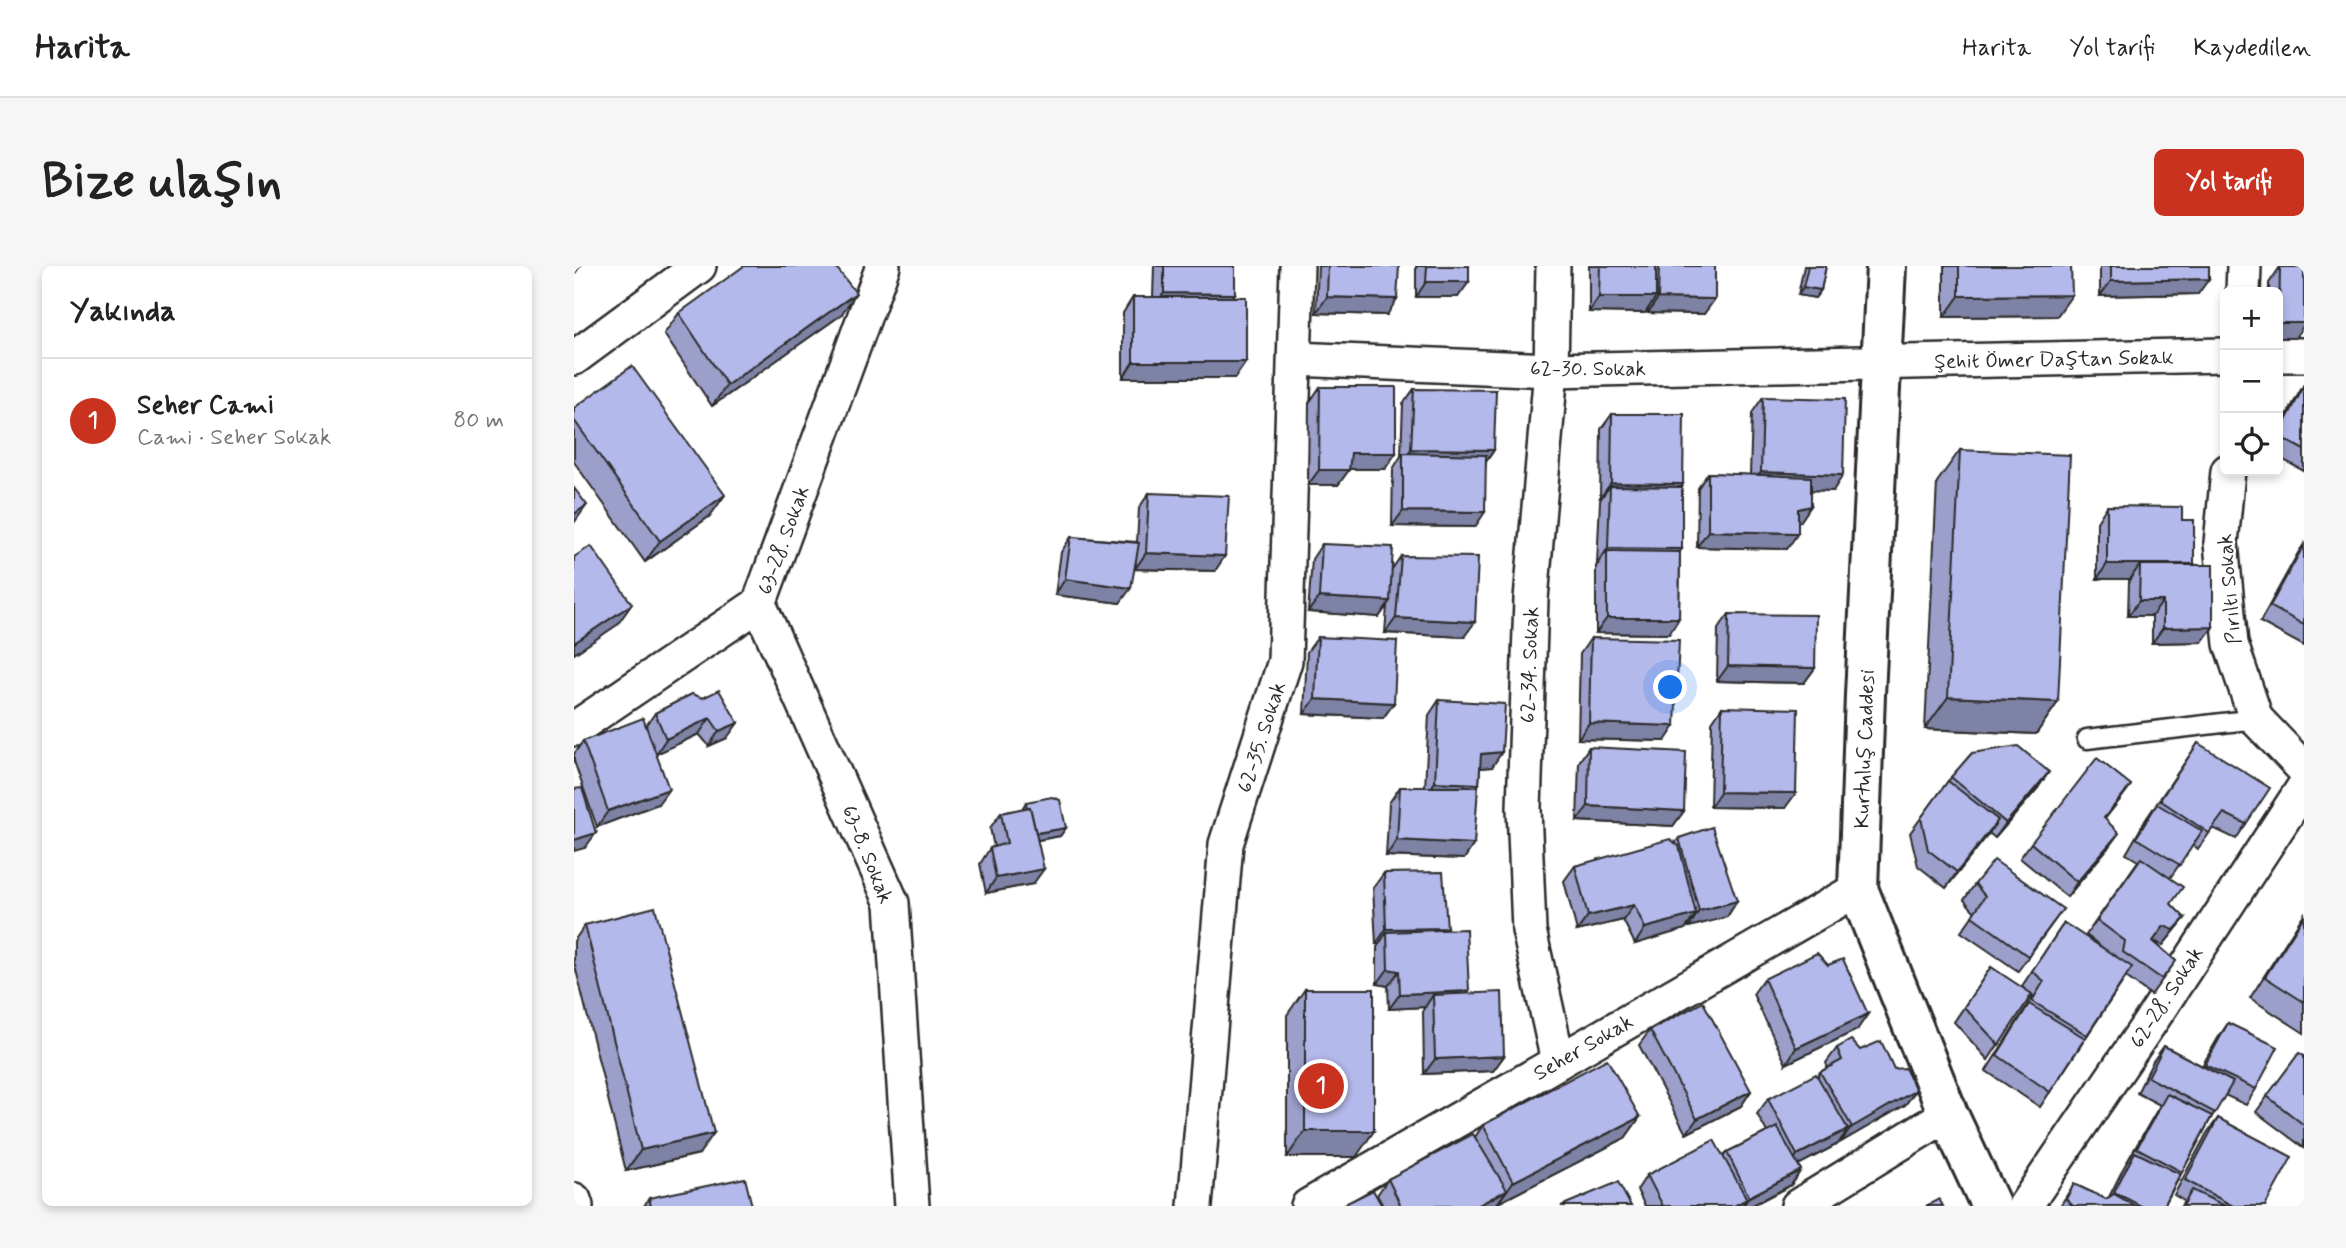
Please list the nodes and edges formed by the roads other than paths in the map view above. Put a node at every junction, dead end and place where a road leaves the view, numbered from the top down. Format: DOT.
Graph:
graph roads {
  1 [pos="699,266"];
  2 [pos="883,266"];
  3 [pos="1297,266"];
  4 [pos="1553,266"];
  5 [pos="1886,266"];
  6 [pos="2244,266"];
  7 [pos="2242,287"];
  8 [pos="2220,355"];
  9 [pos="2283,355"];
  10 [pos="2304,355"];
  11 [pos="574,358"];
  12 [pos="1294,359"];
  13 [pos="1882,363"];
  14 [pos="1551,370"];
  15 [pos="2228,476"];
  16 [pos="759,604"];
  17 [pos="2256,719"];
  18 [pos="574,729"];
  19 [pos="2087,739"];
  20 [pos="2304,769"];
  21 [pos="2304,787"];
  22 [pos="1858,889"];
  23 [pos="1558,1061"];
  24 [pos="1948,1114"];
  25 [pos="574,1200"];
  26 [pos="576,1206"];
  27 [pos="912,1206"];
  28 [pos="1195,1206"];
  29 [pos="1308,1206"];
  30 [pos="1798,1206"];
  31 [pos="1991,1206"];
  32 [pos="2025,1206"];
  1 -- 11 [label="street"];
  2 -- 16 [label="street, 63-28. Sokak"];
  3 -- 12 [label="street, 62-35. Sokak"];
  4 -- 14 [label="street, 62-34. Sokak"];
  5 -- 13 [label="street, Kurtuluş Caddesi"];
  6 -- 7 [label="street"];
  8 -- 13 [label="street, Şehit Ömer Daştan Sokak"];
  9 -- 10 [label="street"];
  12 -- 14 [label="street, 62-30. Sokak"];
  12 -- 28 [label="street, 62-35. Sokak"];
  13 -- 14 [label="street, 62-30. Sokak"];
  13 -- 22 [label="street, Kurtuluş Caddesi"];
  14 -- 23 [label="street, 62-34. Sokak"];
  15 -- 17 [label="street, Pırıltı Sokak"];
  16 -- 18 [label="street, 63-28. Sokak"];
  16 -- 27 [label="street, 63-8. Sokak"];
  17 -- 19 [label="lane"];
  17 -- 20 [label="street, Pırıltı Sokak"];
  21 -- 32 [label="street, 62-28. Sokak"];
  22 -- 23 [label="street, Seher Sokak"];
  22 -- 24 [label="street, Kurtuluş Caddesi"];
  23 -- 29 [label="street, Seher Sokak"];
  24 -- 30 [label="street"];
  24 -- 31 [label="street, Kurtuluş Caddesi"];
  25 -- 26 [label="street"];
}
